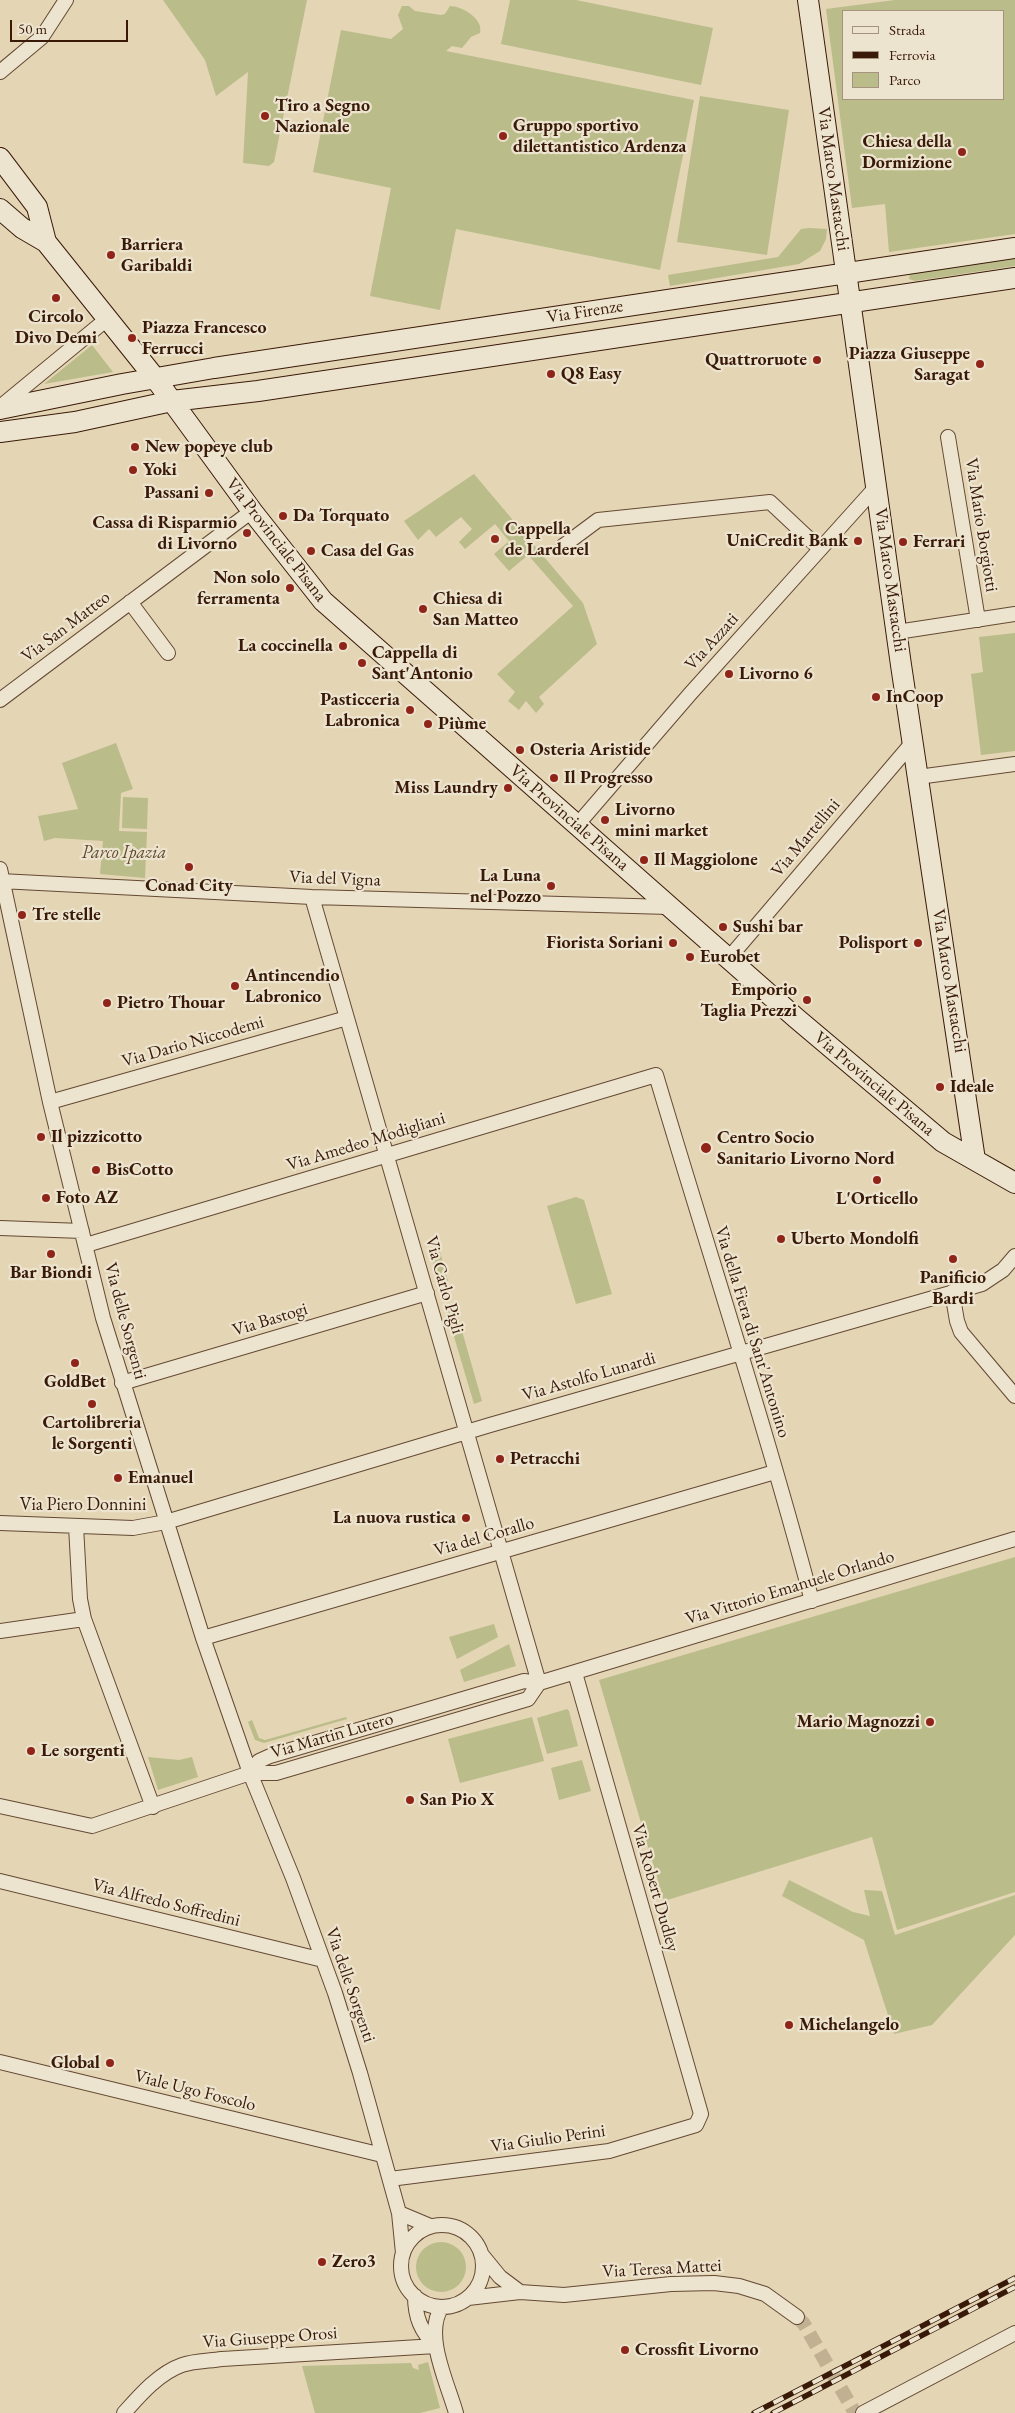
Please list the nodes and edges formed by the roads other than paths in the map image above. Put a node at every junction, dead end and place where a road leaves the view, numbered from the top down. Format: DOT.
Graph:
graph roads {
  1 [pos="66,0"];
  2 [pos="808,0"];
  3 [pos="0,72"];
  4 [pos="0,158"];
  5 [pos="0,209"];
  6 [pos="46,242"];
  7 [pos="1015,248"];
  8 [pos="846,272"];
  9 [pos="1015,278"];
  10 [pos="850,302"];
  11 [pos="107,319"];
  12 [pos="155,378"];
  13 [pos="172,401"];
  14 [pos="0,408"];
  15 [pos="0,432"];
  16 [pos="948,437"];
  17 [pos="877,486"];
  18 [pos="252,512"];
  19 [pos="563,546"];
  20 [pos="820,549"];
  21 [pos="130,602"];
  22 [pos="1015,614"];
  23 [pos="978,620"];
  24 [pos="897,632"];
  25 [pos="168,653"];
  26 [pos="0,700"];
  27 [pos="913,742"];
  28 [pos="1015,764"];
  29 [pos="918,777"];
  30 [pos="578,824"];
  31 [pos="1,877"];
  32 [pos="312,897"];
  33 [pos="669,907"];
  34 [pos="728,958"];
  35 [pos="347,1018"];
  36 [pos="656,1075"];
  37 [pos="50,1102"];
  38 [pos="387,1155"];
  39 [pos="975,1160"];
  40 [pos="1015,1183"];
  41 [pos="0,1228"];
  42 [pos="82,1230"];
  43 [pos="86,1245"];
  44 [pos="1015,1256"];
  45 [pos="952,1292"];
  46 [pos="427,1293"];
  47 [pos="742,1352"];
  48 [pos="122,1383"];
  49 [pos="1015,1396"];
  50 [pos="467,1431"];
  51 [pos="775,1472"];
  52 [pos="166,1522"];
  53 [pos="0,1523"];
  54 [pos="76,1526"];
  55 [pos="1015,1539"];
  56 [pos="501,1552"];
  57 [pos="812,1601"];
  58 [pos="84,1619"];
  59 [pos="0,1631"];
  60 [pos="202,1638"];
  61 [pos="575,1673"];
  62 [pos="539,1683"];
  63 [pos="250,1774"];
  64 [pos="0,1806"];
  65 [pos="153,1807"];
  66 [pos="0,1881"];
  67 [pos="323,1960"];
  68 [pos="0,2062"];
  69 [pos="701,2114"];
  70 [pos="382,2155"];
  71 [pos="390,2179"];
  72 [pos="399,2213"];
  73 [pos="430,2226"];
  74 [pos="404,2253"];
  75 [pos="482,2254"];
  76 [pos="520,2292"];
  77 [pos="415,2296"];
  78 [pos="468,2298"];
  79 [pos="442,2307"];
  80 [pos="797,2317"];
  81 [pos="1015,2333"];
  82 [pos="436,2346"];
  83 [pos="124,2413"];
  84 [pos="456,2413"];
  85 [pos="864,2413"];
  1 -- 3 [label="street"];
  2 -- 8 [label="street, Via Marco Mastacchi"];
  4 -- 6 [label="street"];
  5 -- 6 [label="street"];
  6 -- 11 [label="street, Via Provinciale Pisana"];
  7 -- 8 [label="street, Via Firenze"];
  8 -- 10 [label="street, Via Marco Mastacchi"];
  8 -- 12 [label="street, Via Firenze"];
  9 -- 10 [label="street, Via Firenze"];
  10 -- 13 [label="street, Via Firenze"];
  10 -- 17 [label="street, Via Marco Mastacchi"];
  11 -- 12 [label="street, Via Provinciale Pisana"];
  11 -- 14 [label="street"];
  12 -- 13 [label="street, Via Provinciale Pisana"];
  12 -- 14 [label="street"];
  13 -- 15 [label="street"];
  13 -- 18 [label="street, Via Provinciale Pisana"];
  16 -- 23 [label="street, Via Mario Borgiotti"];
  17 -- 20 [label="street, Via Azzati"];
  17 -- 24 [label="street, Via Marco Mastacchi"];
  18 -- 21 [label="street, Via San Matteo"];
  18 -- 30 [label="street, Via Provinciale Pisana"];
  19 -- 20 [label="street"];
  20 -- 30 [label="street, Via Azzati"];
  21 -- 25 [label="street, Via San Matteo"];
  21 -- 26 [label="street, Via San Matteo"];
  22 -- 23 [label="street"];
  23 -- 24 [label="street"];
  24 -- 27 [label="street, Via Marco Mastacchi"];
  27 -- 29 [label="street, Via Marco Mastacchi"];
  27 -- 34 [label="street, Via Martellini"];
  28 -- 29 [label="street"];
  29 -- 39 [label="street, Via Marco Mastacchi"];
  30 -- 33 [label="street, Via Provinciale Pisana"];
  31 -- 32 [label="street, Via del Vigna"];
  31 -- 37 [label="street, Via delle Sorgenti"];
  32 -- 33 [label="street, Via del Vigna"];
  32 -- 35 [label="street, Via Carlo Pigli"];
  33 -- 34 [label="street, Via Provinciale Pisana"];
  34 -- 39 [label="street, Via Provinciale Pisana"];
  35 -- 37 [label="street, Via Dario Niccodemi"];
  35 -- 38 [label="street, Via Carlo Pigli"];
  36 -- 38 [label="street, Via Amedeo Modigliani"];
  36 -- 47 [label="street, Via della Fiera di Sant'Antonino"];
  37 -- 42 [label="street, Via delle Sorgenti"];
  38 -- 43 [label="street, Via Amedeo Modigliani"];
  38 -- 46 [label="street, Via Carlo Pigli"];
  39 -- 40 [label="street, Via Provinciale Pisana"];
  41 -- 42 [label="street"];
  42 -- 43 [label="street, Via delle Sorgenti"];
  43 -- 48 [label="street, Via delle Sorgenti"];
  44 -- 45 [label="street, Via Astolfo Lunardi"];
  45 -- 47 [label="street, Via Astolfo Lunardi"];
  45 -- 49 [label="street"];
  46 -- 48 [label="street, Via Bastogi"];
  46 -- 50 [label="street, Via Carlo Pigli"];
  47 -- 50 [label="street, Via Astolfo Lunardi"];
  47 -- 51 [label="street, Via della Fiera di Sant'Antonino"];
  48 -- 52 [label="street, Via delle Sorgenti"];
  50 -- 52 [label="street, Via Astolfo Lunardi"];
  50 -- 56 [label="street, Via Carlo Pigli"];
  51 -- 56 [label="street, Via del Corallo"];
  51 -- 57 [label="street, Via della Fiera di Sant'Antonino"];
  52 -- 54 [label="street, Via Piero Donnini"];
  52 -- 60 [label="street, Via delle Sorgenti"];
  53 -- 54 [label="street, Via Piero Donnini"];
  54 -- 58 [label="street"];
  55 -- 57 [label="street, Via Vittorio Emanuele Orlando"];
  56 -- 60 [label="street, Via del Corallo"];
  56 -- 62 [label="street, Via Carlo Pigli"];
  57 -- 61 [label="street, Via Vittorio Emanuele Orlando"];
  58 -- 59 [label="street"];
  58 -- 65 [label="street"];
  60 -- 63 [label="street, Via delle Sorgenti"];
  61 -- 62 [label="street, Via Martin Lutero"];
  61 -- 69 [label="street, Via Robert Dudley"];
  62 -- 63 [label="street, Via Martin Lutero"];
  62 -- 63 [label="street, Via Martin Lutero"];
  63 -- 65 [label="street"];
  63 -- 67 [label="street, Via delle Sorgenti"];
  64 -- 65 [label="street"];
  66 -- 67 [label="street, Via Alfredo Soffredini"];
  67 -- 70 [label="street, Via delle Sorgenti"];
  68 -- 70 [label="street, Viale Ugo Foscolo"];
  69 -- 71 [label="street, Via Giulio Perini"];
  70 -- 71 [label="street, Via delle Sorgenti"];
  71 -- 72 [label="street, Via delle Sorgenti"];
  72 -- 73 [label="street"];
  72 -- 74 [label="street, Via delle Sorgenti"];
  73 -- 74 [label="street"];
  73 -- 75 [label="street"];
  74 -- 77 [label="street, Via delle Sorgenti"];
  75 -- 76 [label="street"];
  75 -- 78 [label="street"];
  76 -- 78 [label="street, Via Teresa Mattei"];
  76 -- 80 [label="street, Via Teresa Mattei"];
  77 -- 79 [label="street"];
  77 -- 82 [label="street, Via delle Sorgenti"];
  78 -- 79 [label="street"];
  79 -- 82 [label="street, Via delle Sorgenti"];
  81 -- 85 [label="street"];
  82 -- 83 [label="street, Via Giuseppe Orosi"];
  82 -- 84 [label="street, Via delle Sorgenti"];
}
